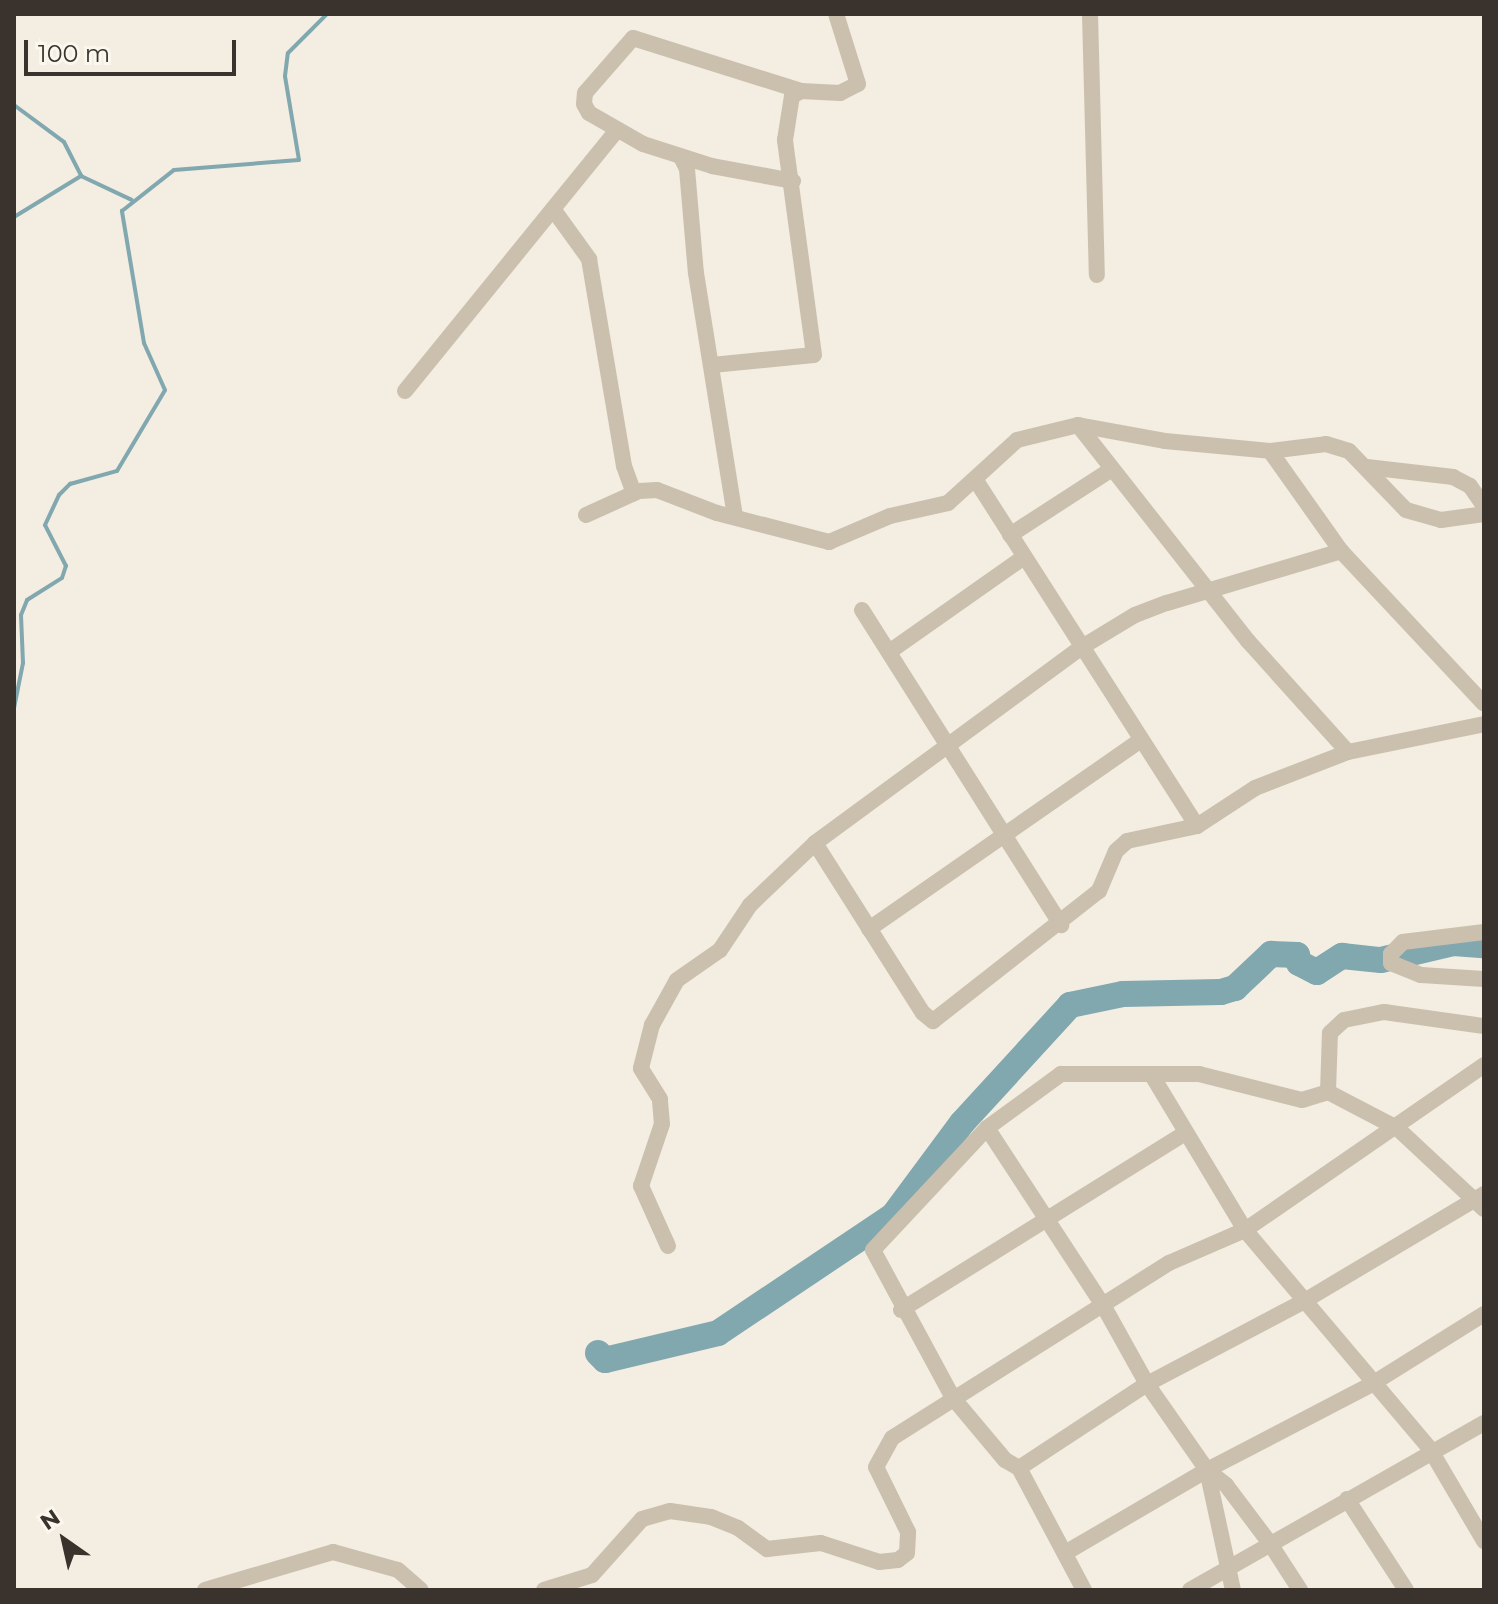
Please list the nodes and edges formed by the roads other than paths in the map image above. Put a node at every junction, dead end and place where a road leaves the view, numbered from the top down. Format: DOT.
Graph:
graph roads {
  1 [pos="836,14"];
  2 [pos="1090,14"];
  3 [pos="801,91"];
  4 [pos="616,131"];
  5 [pos="681,157"];
  6 [pos="793,181"];
  7 [pos="553,209"];
  8 [pos="1097,275"];
  9 [pos="712,365"];
  10 [pos="405,391"];
  11 [pos="1078,425"];
  12 [pos="1270,451"];
  13 [pos="1367,467"];
  14 [pos="1112,469"];
  15 [pos="1461,480"];
  16 [pos="1484,480"];
  17 [pos="977,482"];
  18 [pos="634,493"];
  19 [pos="1484,506"];
  20 [pos="1484,514"];
  21 [pos="586,515"];
  22 [pos="735,516"];
  23 [pos="1010,535"];
  24 [pos="1341,551"];
  25 [pos="1024,557"];
  26 [pos="1207,589"];
  27 [pos="862,610"];
  28 [pos="1082,647"];
  29 [pos="889,652"];
  30 [pos="1484,704"];
  31 [pos="1484,724"];
  32 [pos="1140,741"];
  33 [pos="949,744"];
  34 [pos="1348,752"];
  35 [pos="1197,826"];
  36 [pos="1002,837"];
  37 [pos="815,843"];
  38 [pos="1061,925"];
  39 [pos="869,929"];
  40 [pos="1484,932"];
  41 [pos="1484,979"];
  42 [pos="1484,1026"];
  43 [pos="1484,1065"];
  44 [pos="1153,1077"];
  45 [pos="1328,1092"];
  46 [pos="987,1128"];
  47 [pos="1397,1128"];
  48 [pos="1184,1134"];
  49 [pos="1481,1201"];
  50 [pos="1045,1222"];
  51 [pos="1245,1230"];
  52 [pos="668,1246"];
  53 [pos="1306,1300"];
  54 [pos="1103,1305"];
  55 [pos="901,1310"];
  56 [pos="1484,1314"];
  57 [pos="1147,1384"];
  58 [pos="1372,1384"];
  59 [pos="953,1398"];
  60 [pos="1484,1423"];
  61 [pos="1430,1449"];
  62 [pos="1019,1468"];
  63 [pos="1207,1470"];
  64 [pos="1347,1499"];
  65 [pos="1484,1541"];
  66 [pos="1269,1542"];
  67 [pos="1065,1553"];
  68 [pos="1228,1567"];
  69 [pos="205,1590"];
  70 [pos="421,1590"];
  71 [pos="544,1590"];
  72 [pos="1084,1590"];
  73 [pos="1190,1590"];
  74 [pos="1233,1590"];
  75 [pos="1300,1590"];
  76 [pos="1406,1590"];
  1 -- 3 [label="street"];
  2 -- 8 [label="street"];
  3 -- 4 [label="street"];
  3 -- 6 [label="street"];
  4 -- 5 [label="street"];
  4 -- 7 [label="street"];
  5 -- 6 [label="street"];
  5 -- 9 [label="street"];
  6 -- 9 [label="street"];
  7 -- 10 [label="street"];
  7 -- 18 [label="street"];
  9 -- 22 [label="street"];
  11 -- 12 [label="street"];
  11 -- 14 [label="street"];
  11 -- 17 [label="street"];
  12 -- 13 [label="street"];
  12 -- 24 [label="street"];
  13 -- 15 [label="street"];
  13 -- 20 [label="street"];
  14 -- 23 [label="street"];
  14 -- 26 [label="street"];
  15 -- 16 [label="street"];
  15 -- 19 [label="street"];
  17 -- 22 [label="street"];
  17 -- 23 [label="street"];
  18 -- 21 [label="street"];
  18 -- 22 [label="street"];
  23 -- 25 [label="street"];
  24 -- 26 [label="street"];
  24 -- 30 [label="street"];
  25 -- 28 [label="street"];
  25 -- 29 [label="street"];
  26 -- 28 [label="street"];
  26 -- 34 [label="street"];
  27 -- 29 [label="street"];
  28 -- 32 [label="street"];
  28 -- 33 [label="street"];
  29 -- 33 [label="street"];
  31 -- 34 [label="street"];
  32 -- 35 [label="street"];
  32 -- 36 [label="street"];
  33 -- 36 [label="street"];
  33 -- 37 [label="street"];
  34 -- 35 [label="street"];
  35 -- 38 [label="street"];
  36 -- 38 [label="street"];
  36 -- 39 [label="street"];
  37 -- 39 [label="street"];
  37 -- 52 [label="street"];
  38 -- 39 [label="street"];
  40 -- 41 [label="street"];
  42 -- 45 [label="street"];
  43 -- 47 [label="street"];
  44 -- 45 [label="street"];
  44 -- 46 [label="street"];
  44 -- 48 [label="street"];
  45 -- 47 [label="street"];
  46 -- 50 [label="street"];
  46 -- 55 [label="street"];
  47 -- 49 [label="street"];
  47 -- 51 [label="street"];
  48 -- 50 [label="street"];
  48 -- 51 [label="street"];
  49 -- 53 [label="street"];
  50 -- 54 [label="street"];
  50 -- 55 [label="street"];
  51 -- 53 [label="street"];
  51 -- 54 [label="street"];
  53 -- 57 [label="street"];
  53 -- 58 [label="street"];
  54 -- 57 [label="street"];
  54 -- 59 [label="street"];
  55 -- 59 [label="street"];
  56 -- 58 [label="street"];
  57 -- 62 [label="street"];
  57 -- 63 [label="street"];
  58 -- 61 [label="street"];
  58 -- 63 [label="street"];
  59 -- 62 [label="street"];
  59 -- 71 [label="street"];
  60 -- 61 [label="street"];
  61 -- 64 [label="street"];
  61 -- 65 [label="street"];
  62 -- 67 [label="street"];
  63 -- 66 [label="street"];
  63 -- 67 [label="street"];
  63 -- 68 [label="street"];
  64 -- 66 [label="street"];
  64 -- 76 [label="street"];
  66 -- 68 [label="street"];
  66 -- 75 [label="street"];
  67 -- 72 [label="street"];
  68 -- 73 [label="street"];
  68 -- 74 [label="street"];
  69 -- 70 [label="street"];
}
